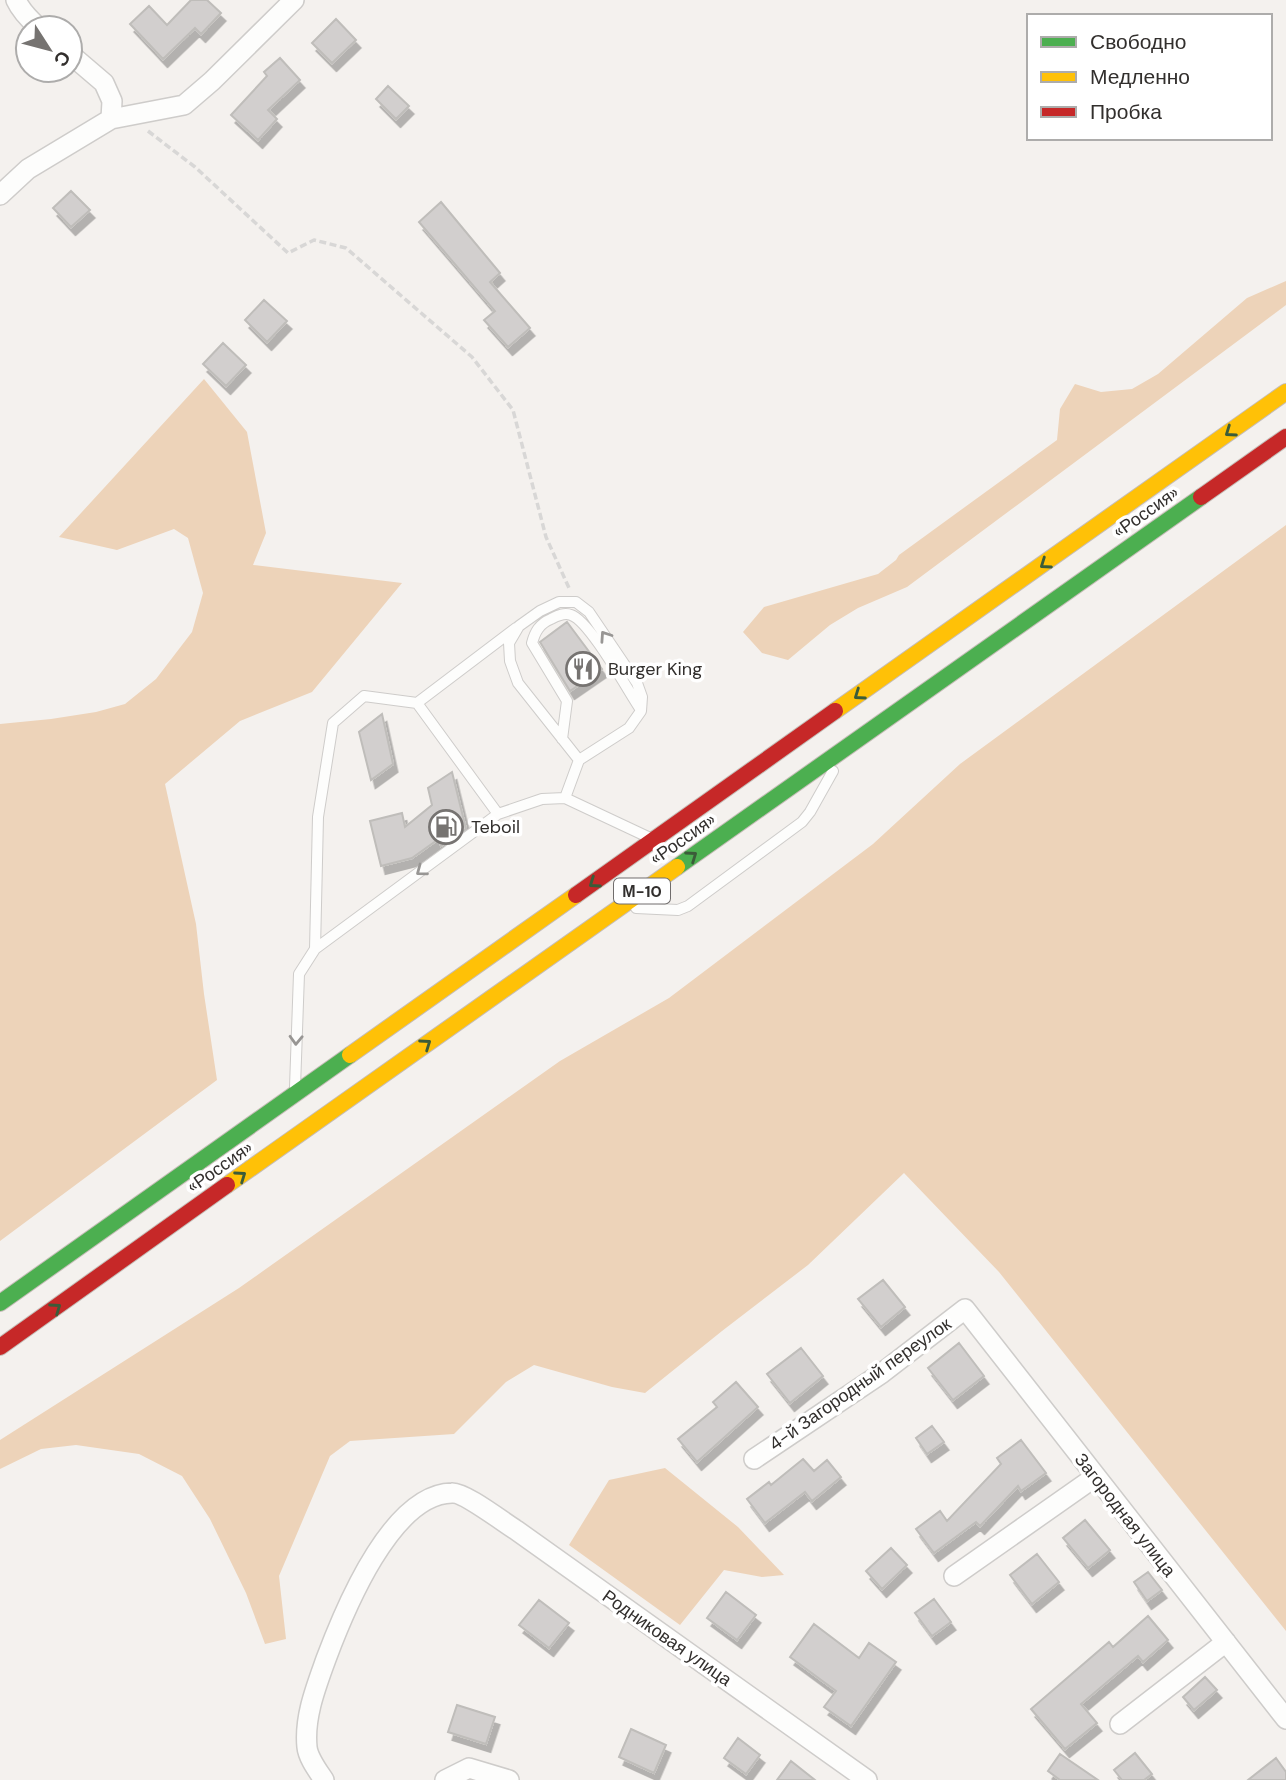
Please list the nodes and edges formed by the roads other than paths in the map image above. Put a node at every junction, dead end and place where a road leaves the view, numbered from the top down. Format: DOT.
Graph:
graph roads {
  1 [pos="294,0"];
  2 [pos="84,66"];
  3 [pos="111,119"];
  4 [pos="0,195"];
  5 [pos="1286,393"];
  6 [pos="1286,437"];
  7 [pos="519,626"];
  8 [pos="417,703"];
  9 [pos="641,710"];
  10 [pos="562,739"];
  11 [pos="845,748"];
  12 [pos="579,761"];
  13 [pos="565,798"];
  14 [pos="498,814"];
  15 [pos="654,840"];
  16 [pos="618,908"];
  17 [pos="315,949"];
  18 [pos="295,1096"];
  19 [pos="0,1303"];
  20 [pos="965,1309"];
  21 [pos="0,1347"];
  22 [pos="754,1459"];
  23 [pos="1094,1476"];
  24 [pos="954,1576"];
  25 [pos="1226,1642"];
  26 [pos="1286,1719"];
  27 [pos="1120,1724"];
  28 [pos="324,1780"];
  29 [pos="445,1780"];
  30 [pos="509,1780"];
  31 [pos="867,1780"];
  1 -- 3 [label="street"];
  2 -- 3 [label="street"];
  3 -- 4 [label="street"];
  5 -- 15 [label="highway, «Россия» / М-10, one-way"];
  6 -- 11 [label="highway, «Россия» / М-10"];
  7 -- 8 [label="lane"];
  9 -- 7 [label="lane, one-way"];
  7 -- 10 [label="lane"];
  8 -- 14 [label="lane"];
  8 -- 17 [label="lane"];
  9 -- 10 [label="lane"];
  9 -- 12 [label="lane"];
  10 -- 12 [label="lane"];
  16 -- 11 [label="highway, «Россия» / М-10, one-way"];
  11 -- 16 [label="lane"];
  12 -- 13 [label="lane"];
  13 -- 14 [label="lane"];
  13 -- 15 [label="lane"];
  14 -- 17 [label="lane, one-way"];
  15 -- 18 [label="highway, «Россия» / М-10, one-way"];
  21 -- 16 [label="highway, «Россия» / М-10, one-way"];
  17 -- 18 [label="lane, one-way"];
  18 -- 19 [label="highway, «Россия» / М-10"];
  20 -- 22 [label="street, 4-й Загородный переулок"];
  20 -- 23 [label="street, Загородная улица"];
  23 -- 24 [label="street"];
  23 -- 25 [label="street, Загородная улица"];
  25 -- 26 [label="street, Загородная улица"];
  25 -- 27 [label="street"];
  28 -- 31 [label="street, Родниковая улица"];
  29 -- 30 [label="street"];
}
